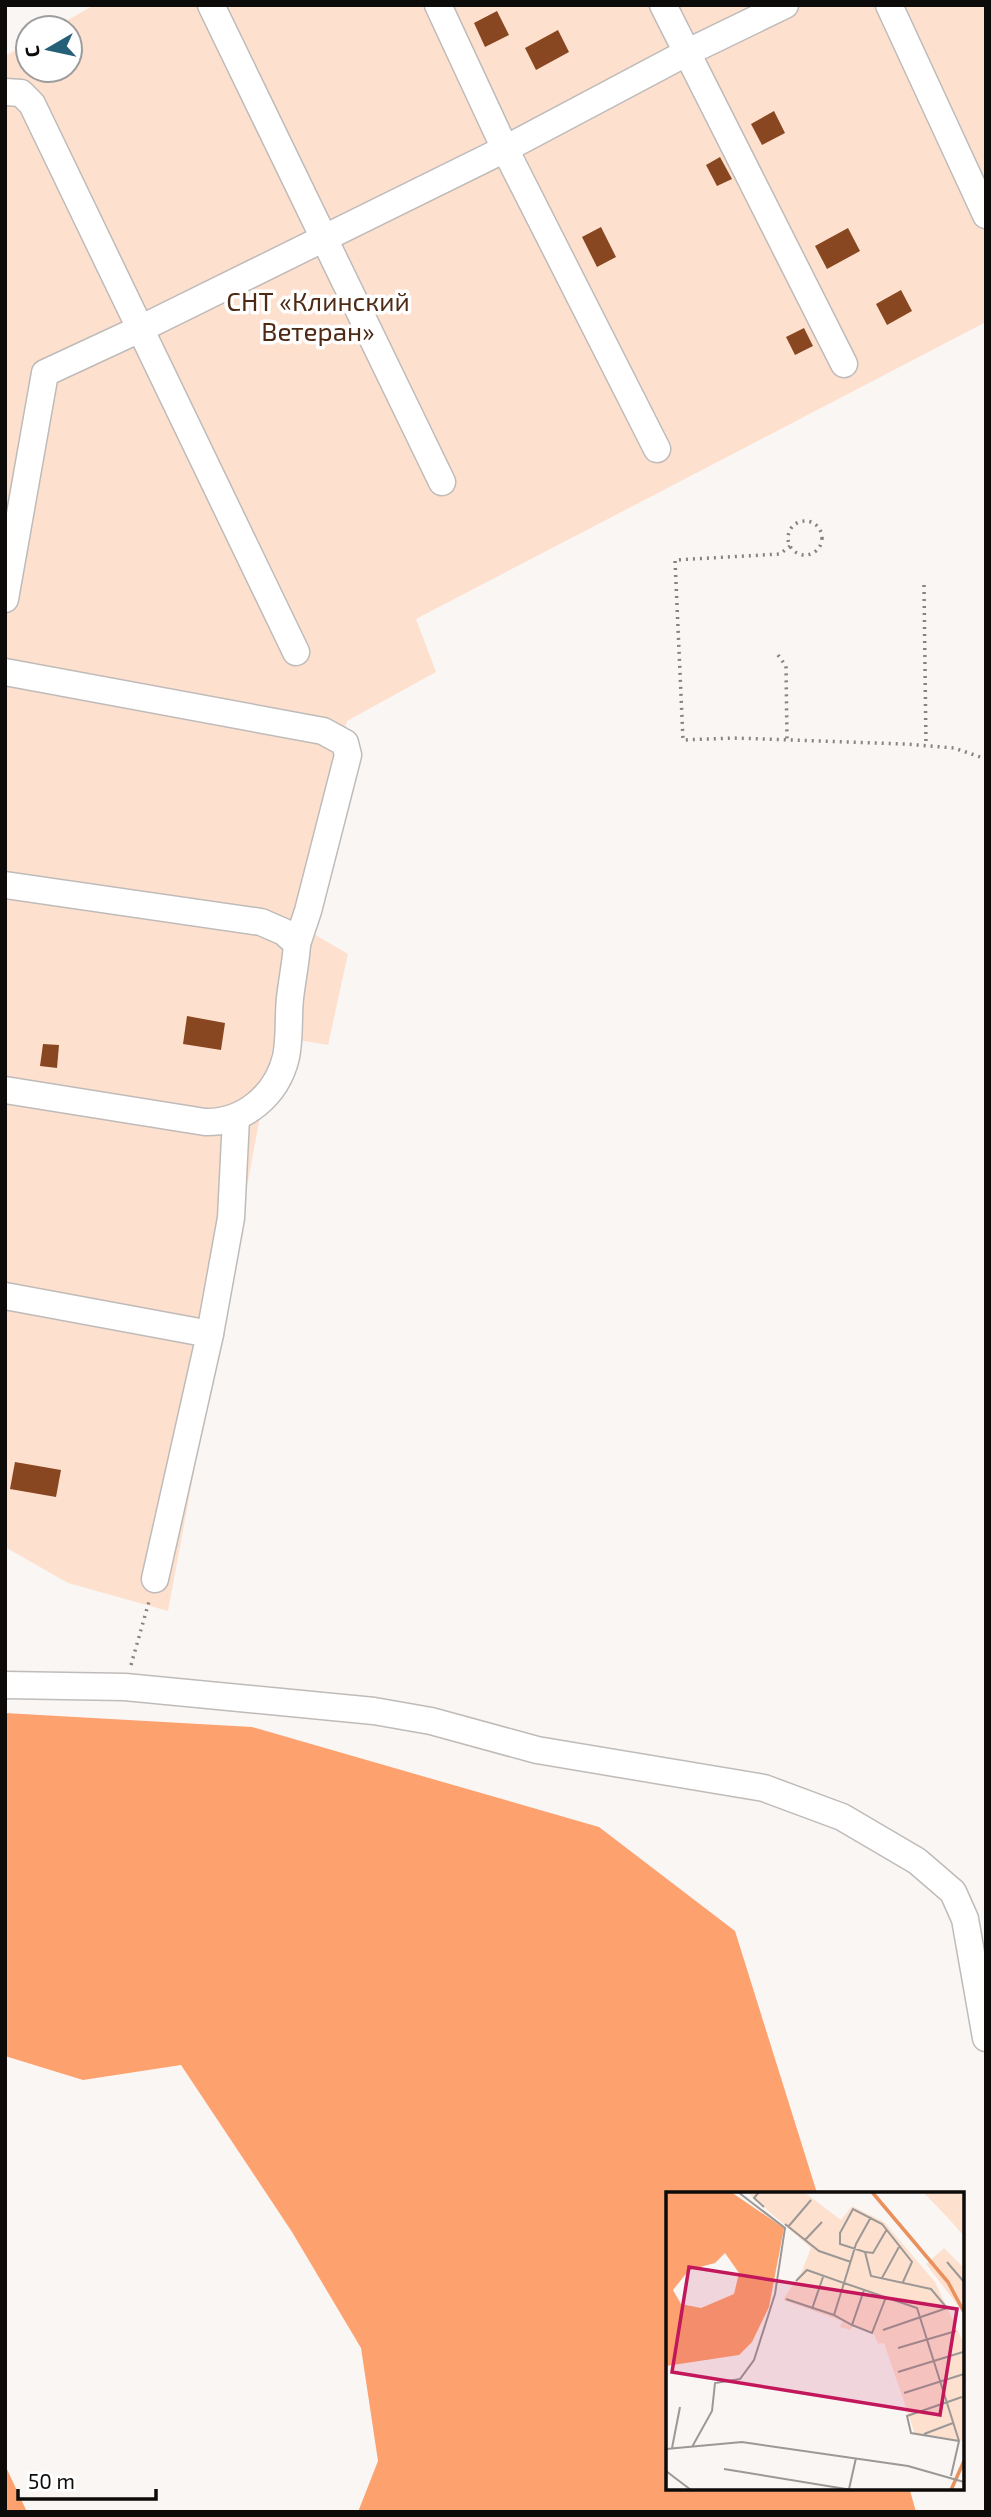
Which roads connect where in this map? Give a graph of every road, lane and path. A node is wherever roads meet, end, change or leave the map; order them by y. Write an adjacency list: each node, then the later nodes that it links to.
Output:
1 (211, 5): 10 (street)
2 (438, 5): 8 (street)
3 (663, 5): 6 (street)
4 (785, 5): 6 (street)
5 (889, 5): 9 (street)
6 (686, 53): 8 (street); 12 (street)
7 (5, 92): 11 (street)
8 (505, 149): 10 (street); 13 (street)
9 (986, 215)
10 (322, 239): 11 (street); 14 (street)
11 (142, 328): 17 (street); 18 (street)
12 (844, 364)
13 (657, 449)
14 (442, 482)
15 (790, 546): 15 (path); 21 (path)
16 (924, 585): 22 (path)
17 (5, 599)
18 (296, 652)
19 (778, 655): 21 (path)
20 (5, 672): 25 (street)
21 (787, 740): 22 (path)
22 (926, 746): 23 (path)
23 (986, 759)
24 (5, 885): 25 (street)
25 (298, 944): 27 (street)
26 (5, 1090): 27 (street)
27 (236, 1118): 29 (street)
28 (5, 1296): 29 (street)
29 (210, 1334): 30 (street)
30 (155, 1579): 32 (path)
31 (5, 1685): 32 (street)
32 (125, 1687): 33 (street)
33 (986, 2038)

